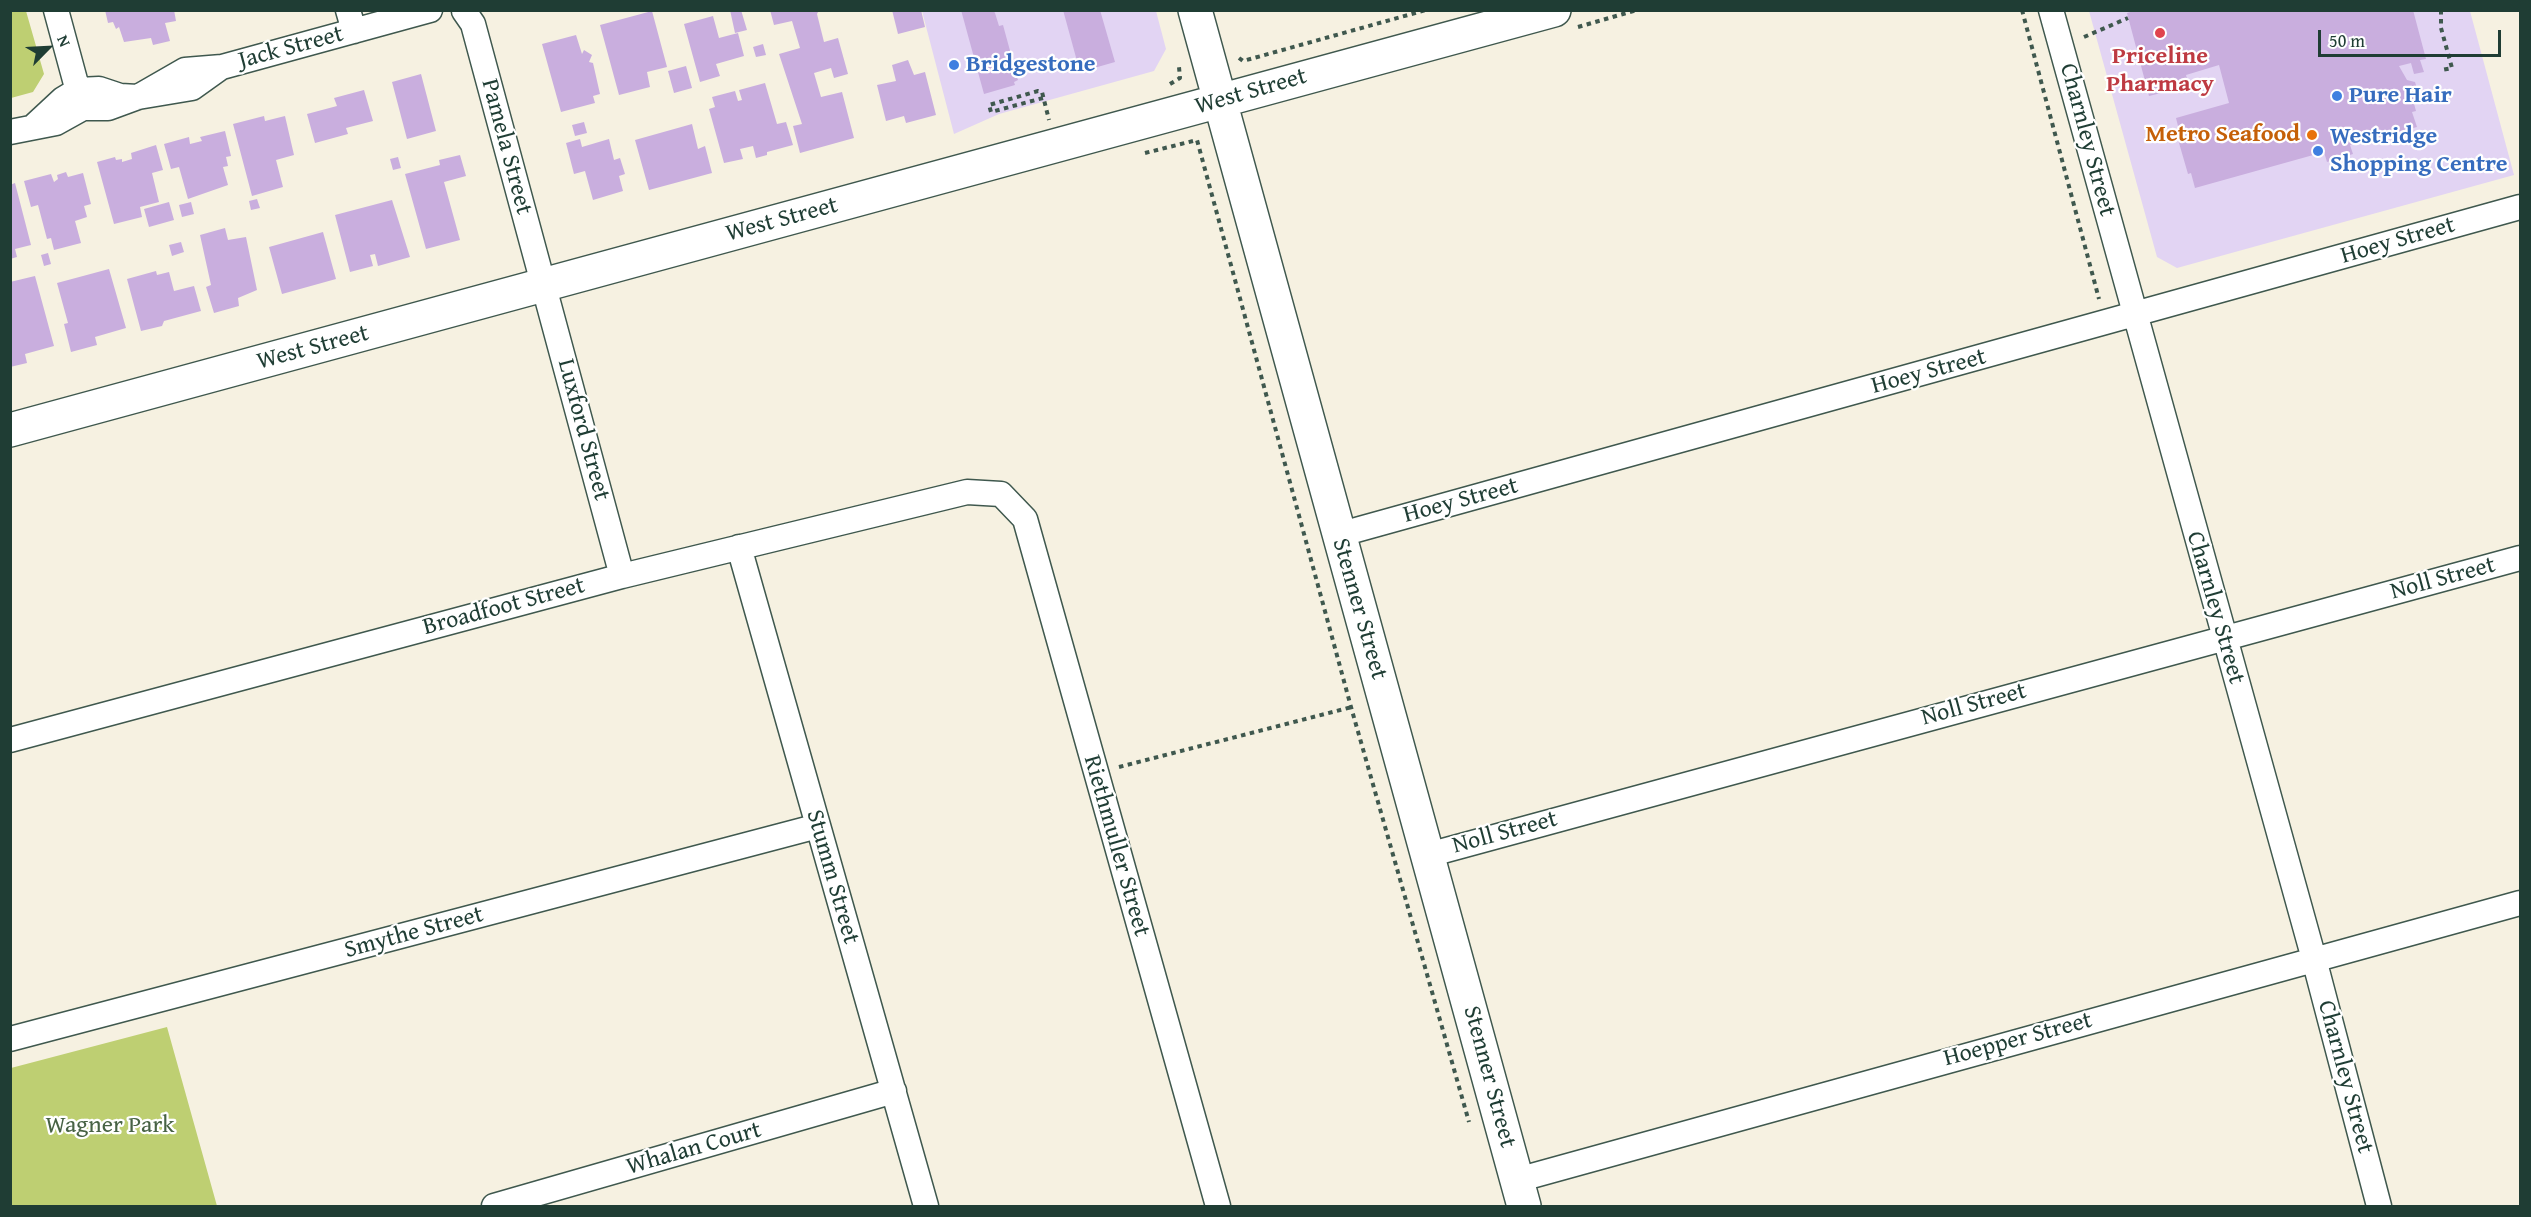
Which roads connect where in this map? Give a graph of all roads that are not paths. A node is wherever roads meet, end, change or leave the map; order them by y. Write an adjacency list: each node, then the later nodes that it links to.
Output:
1 (56, 10): 8 (street)
2 (430, 10): 7 (street, Jack Street)
3 (1195, 10): 9 (main road, Stenner Street)
4 (1554, 10): 9 (main road, West Street)
5 (2051, 10): 13 (street, Charnley Street)
6 (464, 11): 12 (street, Pamela Street)
7 (351, 21): 8 (street, Jack Street)
8 (81, 99): 10 (street, Jack Street)
9 (1220, 101): 12 (main road, West Street); 16 (main road, Stenner Street)
10 (10, 132)
11 (2520, 207): 13 (street, Hoey Street)
12 (544, 285): 14 (main road, West Street); 19 (street, Luxford Street)
13 (2134, 315): 16 (street, Hoey Street); 20 (street, Charnley Street)
14 (10, 430)
15 (1001, 494): 17 (street, Broadfoot Street); 31 (street, Riethmuller Street)
16 (1338, 535): 23 (main road, Stenner Street)
17 (739, 547): 19 (street, Broadfoot Street); 22 (street, Stumm Street)
18 (2520, 558): 20 (street, Noll Street)
19 (622, 576): 21 (street, Broadfoot Street)
20 (2223, 638): 23 (street, Noll Street); 25 (street, Charnley Street)
21 (10, 740)
22 (818, 826): 26 (street, Smythe Street); 27 (street, Stumm Street)
23 (1428, 855): 28 (main road, Stenner Street)
24 (2520, 903): 25 (street, Hoepper Street)
25 (2314, 959): 28 (street, Hoepper Street); 32 (street, Charnley Street)
26 (10, 1039)
27 (894, 1091): 29 (street, Whalan Court); 30 (street, Stumm Street)
28 (1521, 1193)
29 (494, 1206)
30 (926, 1206)
31 (1218, 1206)
32 (2379, 1206)

